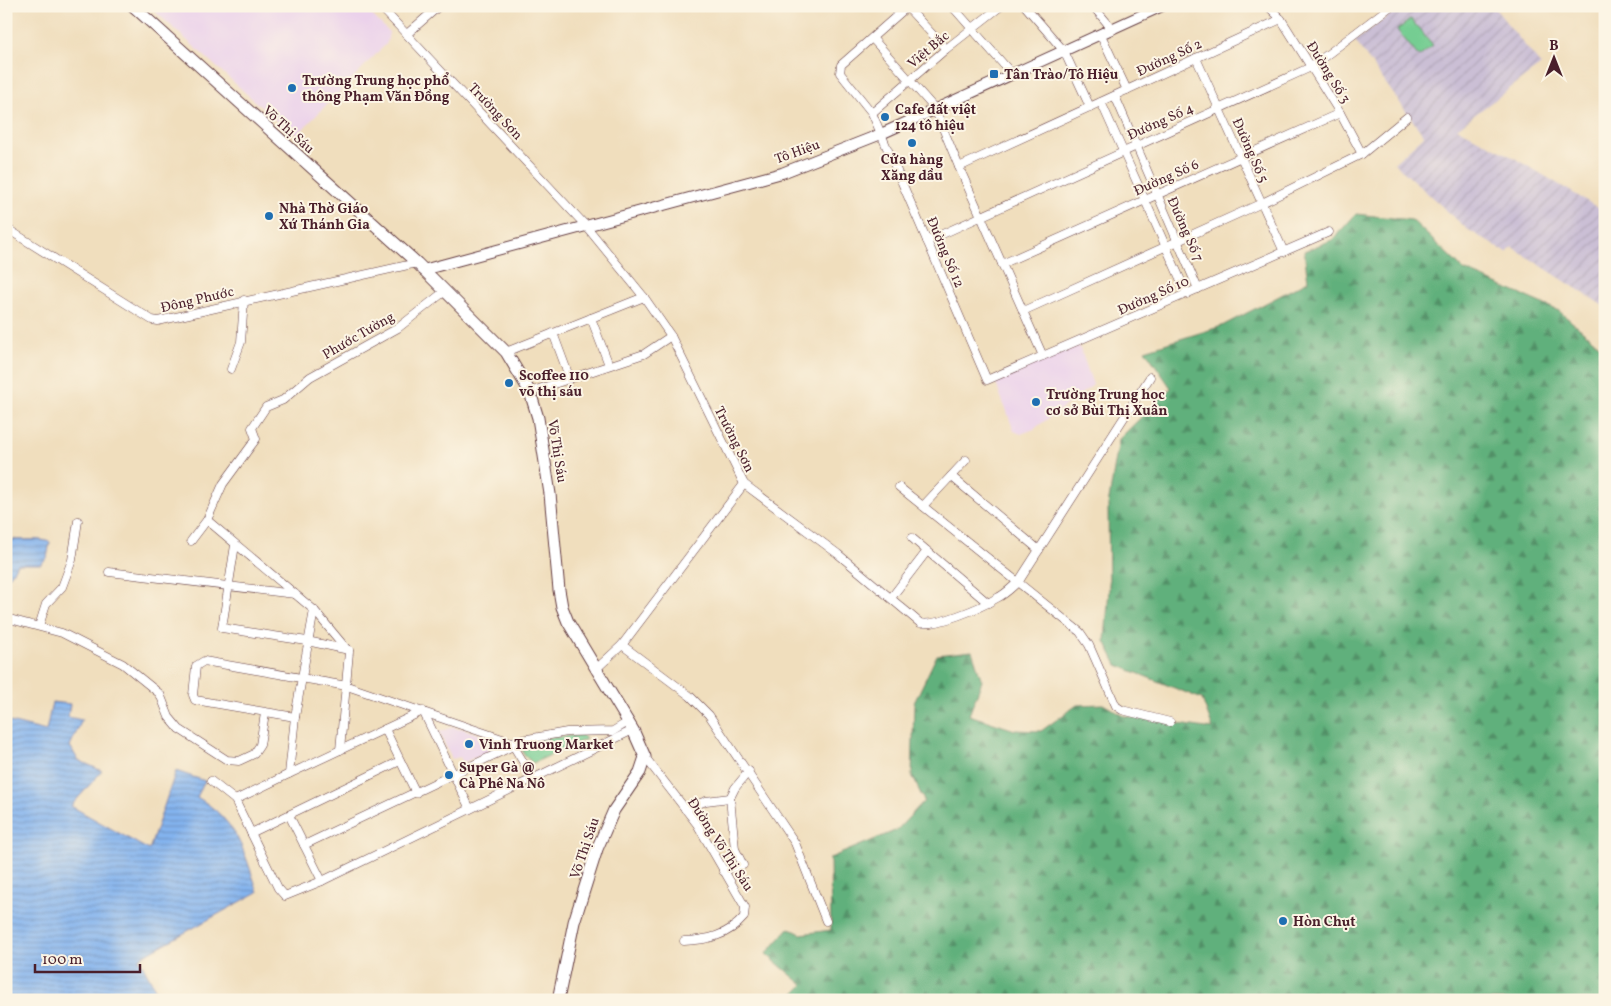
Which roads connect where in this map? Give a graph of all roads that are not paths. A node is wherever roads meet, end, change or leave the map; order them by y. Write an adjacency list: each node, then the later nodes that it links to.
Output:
1 (133, 6): 51 (main road, Võ Thị Sáu)
2 (380, 6): 15 (street, Trường Sơn)
3 (439, 6): 15 (street)
4 (952, 6): 13 (street)
5 (1002, 6): 13 (street, Việt Bắc)
6 (1025, 6): 19 (street)
7 (1093, 6): 14 (street)
8 (1162, 6): 14 (street, Tô Hiệu)
9 (1268, 6): 12 (street, Đường Số 3)
10 (1391, 6): 21 (street, Đường Số 4)
11 (907, 7): 17 (street); 18 (street)
12 (1281, 20): 20 (street, Đường Số 2); 21 (street, Đường Số 3)
13 (972, 29): 18 (street, Việt Bắc); 22 (street)
14 (1112, 30): 16 (street, Tô Hiệu)
15 (407, 34): 43 (street, Trường Sơn)
16 (1101, 35): 19 (street, Tô Hiệu); 24 (street)
17 (872, 38): 23 (street); 31 (street, Đường Số 12)
18 (946, 49): 23 (street, Việt Bắc)
19 (1064, 52): 22 (street, Tô Hiệu); 27 (street)
20 (1196, 58): 24 (street, Đường Số 2); 28 (street, Đường Số 5)
21 (1311, 67): 28 (street, Đường Số 4); 30 (street, Đường Số 3)
22 (1012, 74): 29 (street, Tô Hiệu)
23 (910, 80): 29 (street); 31 (street, Việt Bắc)
24 (1127, 90): 25 (street, Đường Số 2)
25 (1115, 96): 26 (street, Đường Số 2); 34 (street, Đường Số 7)
26 (1101, 102): 27 (street, Đường Số 2); 35 (street, Đường Số 7)
27 (1090, 107): 38 (street, Đường Số 2)
28 (1219, 108): 34 (street, Đường Số 4); 37 (street, Đường Số 5)
29 (935, 109): 33 (street, Tô Hiệu); 38 (street)
30 (1340, 113): 36 (street, Đường Số 3); 37 (street, Đường Số 6)
31 (872, 114): 33 (street, Đường Số 12)
32 (1407, 117): 36 (street)
33 (882, 134): 43 (street, Tô Hiệu); 46 (street, Đường Số 12)
34 (1136, 146): 35 (street, Đường Số 4); 39 (street, Đường Số 7)
35 (1123, 151): 40 (street, Đường Số 7); 42 (street, Đường Số 4)
36 (1362, 154): 41 (street)
37 (1241, 157): 39 (street, Đường Số 6); 41 (street, Đường Số 5)
38 (958, 167): 42 (street)
39 (1158, 195): 40 (street, Đường Số 6); 47 (street, Đường Số 7)
40 (1145, 200): 48 (street, Đường Số 7); 50 (street, Đường Số 6)
41 (1262, 203): 47 (street); 49 (street, Đường Số 5)
42 (981, 217): 46 (street, Đường Số 4); 50 (street)
43 (586, 226): 51 (street, Tô Hiệu); 55 (street, Trường Sơn)
44 (6, 228): 56 (street, Đông Phước)
45 (1329, 232): 49 (street, Đường Số 10)
46 (928, 241): 67 (street, Đường Số 12)
47 (1178, 241): 48 (street); 52 (street, Đường Số 7)
48 (1166, 247): 54 (street, Đường Số 7); 57 (street)
49 (1284, 252): 52 (street, Đường Số 10)
50 (1002, 264): 57 (street)
51 (420, 266): 53 (main road, Võ Thị Sáu); 56 (street, Đông Phước)
52 (1198, 289): 54 (street, Đường Số 10)
53 (445, 291): 61 (main road, Võ Thị Sáu); 74 (street, Phước Tường)
54 (1187, 294): 62 (street, Đường Số 10)
55 (644, 297): 58 (street); 60 (street, Trường Sơn)
56 (244, 300): 64 (street)
57 (1023, 312): 62 (street)
58 (591, 318): 59 (street); 63 (street)
59 (553, 333): 61 (street); 66 (street)
60 (671, 336): 63 (street); 71 (street, Trường Sơn)
61 (506, 352): 68 (main road, Võ Thị Sáu)
62 (1043, 356): 67 (street, Đường Số 10)
63 (609, 365): 66 (street)
64 (231, 370)
65 (1150, 377): 79 (street, Trường Sơn)
66 (570, 379): 68 (street)
67 (987, 380)
68 (530, 392): 93 (main road, Võ Thị Sáu)
69 (966, 460): 70 (street)
70 (951, 476): 73 (street); 79 (street)
71 (744, 484): 85 (street, Trường Sơn); 91 (street)
72 (899, 487): 73 (street)
73 (923, 506): 82 (street)
74 (207, 520): 77 (street, Phước Tường); 78 (street)
75 (78, 521): 89 (street)
76 (912, 538): 80 (street)
77 (190, 541)
78 (235, 545): 83 (street); 84 (street)
79 (1038, 550): 82 (street, Trường Sơn)
80 (927, 551): 85 (street); 86 (street)
81 (109, 572): 83 (street)
82 (1019, 581): 86 (street, Trường Sơn); 99 (street)
83 (227, 587): 84 (street); 90 (street)
84 (295, 594): 87 (street)
85 (891, 598): 86 (street, Trường Sơn)
86 (988, 603)
87 (314, 610): 90 (street); 92 (street)
88 (6, 618): 89 (street)
89 (39, 626): 97 (street)
90 (307, 641): 92 (street); 94 (street)
91 (622, 645): 93 (street); 106 (street)
92 (349, 650): 95 (street)
93 (595, 670): 100 (main road, Võ Thị Sáu)
94 (301, 677): 95 (street); 97 (street); 98 (street)
95 (346, 686): 96 (street); 103 (street)
96 (423, 711): 101 (street); 102 (street); 108 (street)
97 (265, 713): 98 (street)
98 (295, 717): 107 (street)
99 (1170, 722)
100 (630, 726): 102 (street); 104 (main road, Võ Thị Sáu); 109 (street)
101 (384, 729): 103 (street); 105 (street)
102 (512, 744): 108 (street); 109 (street)
103 (340, 750): 107 (street)
104 (645, 757): 115 (street, Đường Võ Thị Sáu); 123 (main road, Võ Thị Sáu)
105 (400, 761): 111 (street); 116 (street)
106 (748, 771): 112 (street); 121 (street)
107 (289, 774): 113 (street)
108 (454, 775): 111 (street); 114 (street)
109 (534, 778): 114 (street)
110 (211, 781): 113 (street)
111 (416, 793): 118 (street)
112 (730, 798): 115 (street); 119 (street)
113 (235, 800): 117 (street)
114 (470, 809): 120 (street)
115 (685, 809): 119 (street, Đường Võ Thị Sáu)
116 (288, 815): 117 (street); 118 (street)
117 (251, 832): 120 (street)
118 (304, 845): 120 (street)
119 (723, 871): 122 (street, Đường Võ Thị Sáu)
120 (322, 881)
121 (826, 921)
122 (684, 941)
123 (558, 1000)

